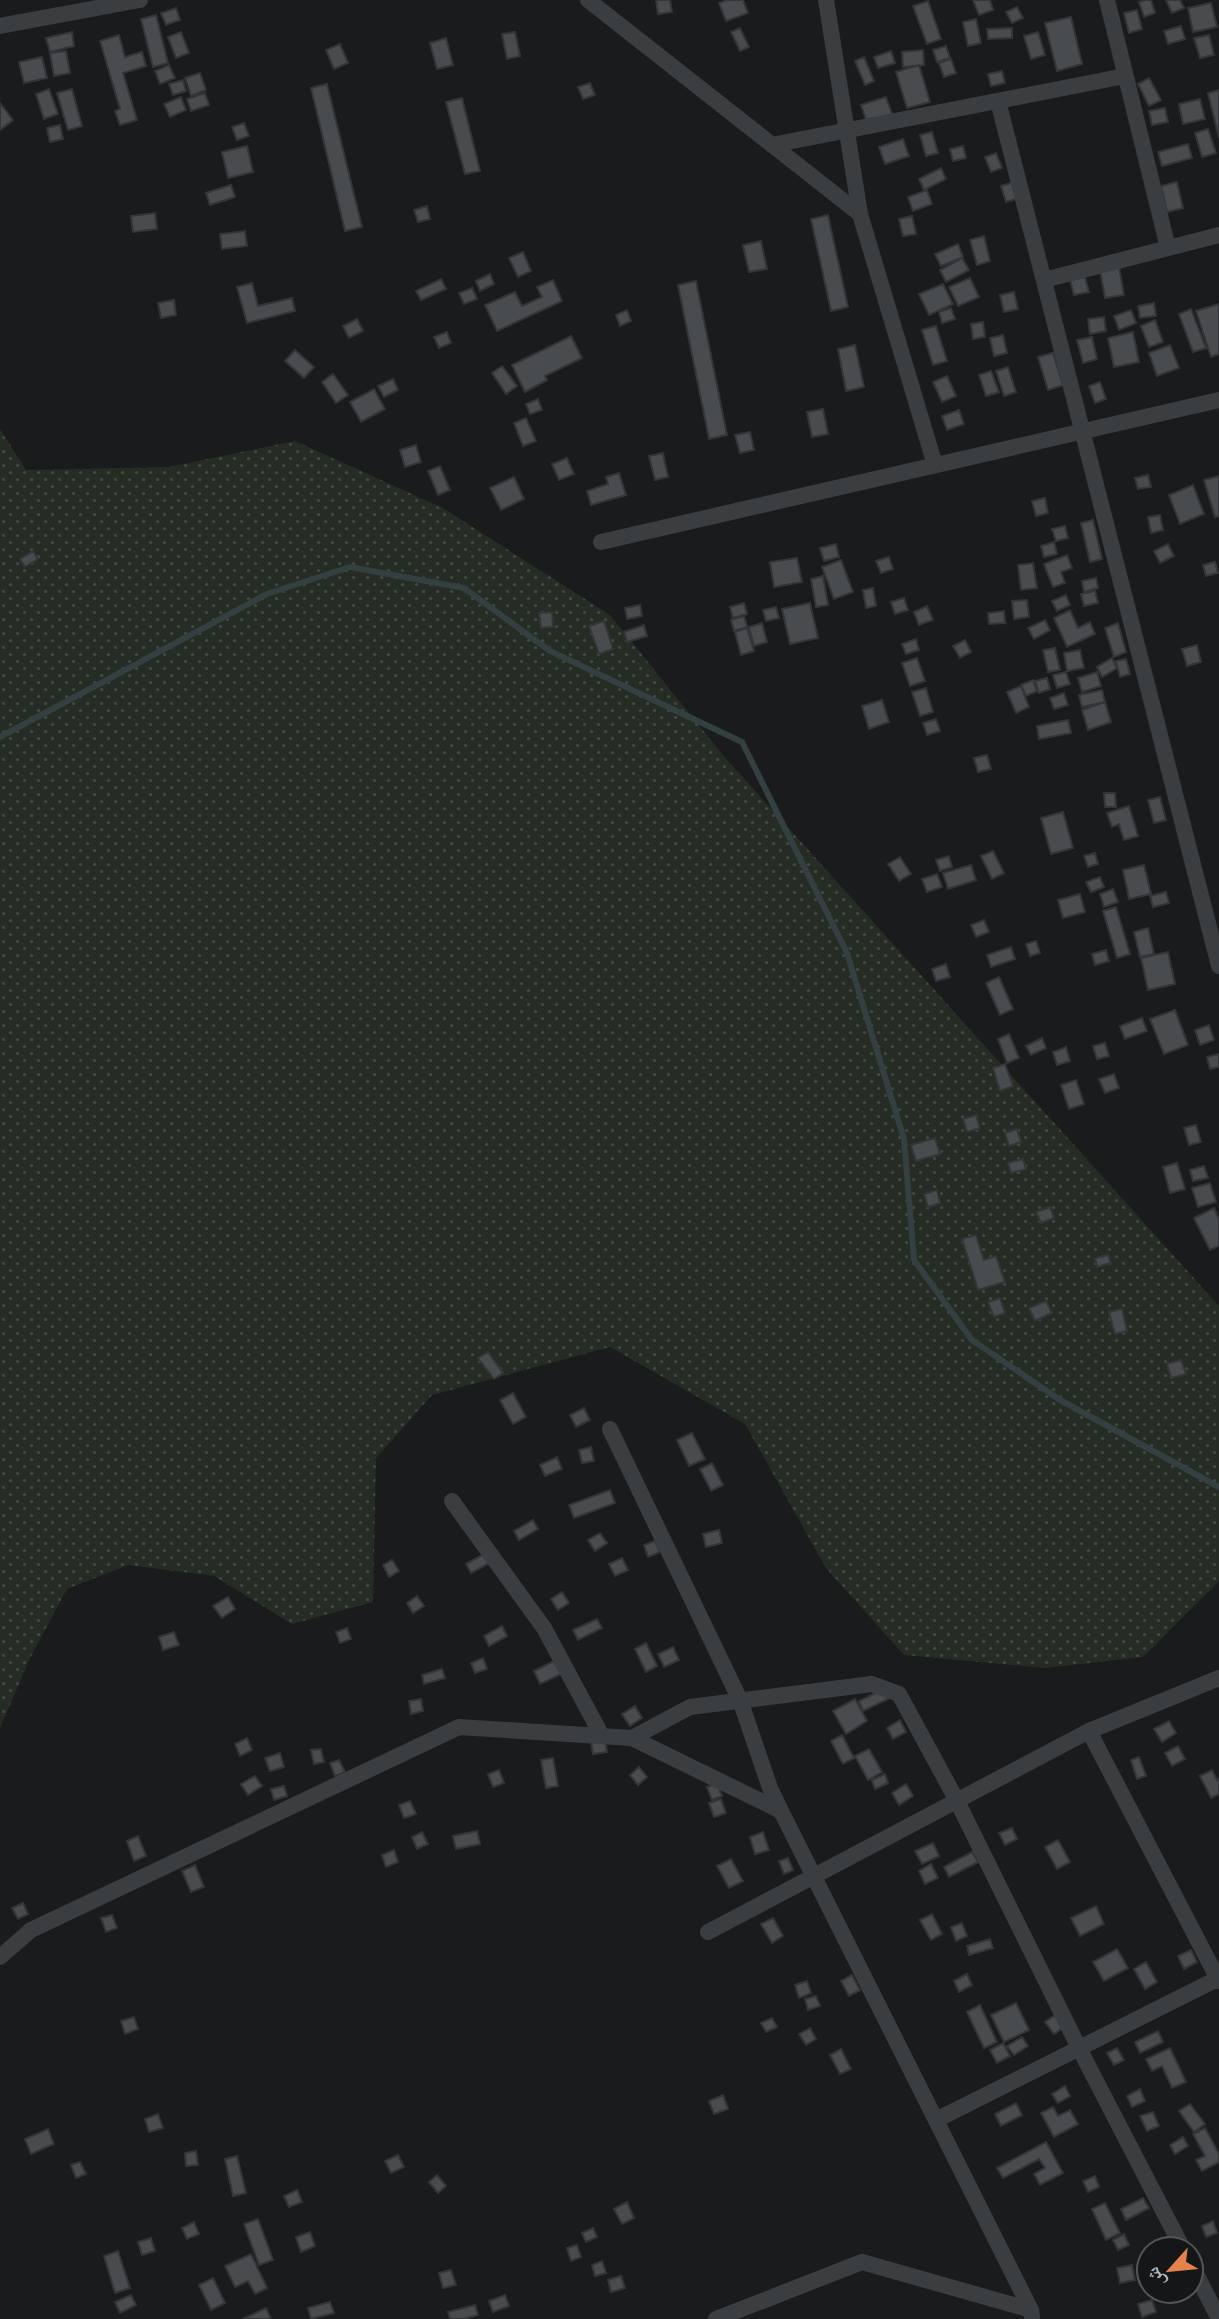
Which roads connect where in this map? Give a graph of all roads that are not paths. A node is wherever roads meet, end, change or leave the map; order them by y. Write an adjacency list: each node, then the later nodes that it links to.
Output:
1 (140, 0): 5 (street)
2 (588, 0): 10 (street)
3 (826, 0): 9 (street)
4 (1107, 0): 7 (street)
5 (74, 7): 6 (street)
6 (0, 26)
7 (1125, 76): 8 (street); 13 (street)
8 (998, 101): 9 (street); 14 (street)
9 (847, 130): 10 (street); 11 (street)
10 (772, 145): 11 (street)
11 (860, 214): 17 (street)
12 (1219, 235): 13 (street)
13 (1168, 248): 14 (street)
14 (1044, 280): 16 (street)
15 (1219, 400): 16 (street)
16 (1083, 431): 17 (street); 19 (street)
17 (935, 465): 18 (street)
18 (601, 542)
19 (1219, 966)
20 (610, 1429): 23 (street)
21 (452, 1501): 25 (street)
22 (1219, 1678): 24 (street)
23 (740, 1700): 26 (street); 27 (street); 28 (street)
24 (1088, 1731): 27 (street); 32 (street)
25 (602, 1736): 26 (street); 31 (street)
26 (632, 1738): 28 (street)
27 (956, 1799): 29 (street); 33 (street)
28 (781, 1811): 29 (street)
29 (813, 1876): 30 (street); 34 (street)
30 (708, 1932)
31 (0, 1957)
32 (1219, 1979): 33 (street)
33 (1079, 2049): 34 (street); 35 (street)
34 (936, 2120): 38 (street)
35 (1176, 2235)
36 (1205, 2291): 37 (street)
37 (1216, 2313)
38 (1032, 2314): 39 (street)
39 (716, 2319)

